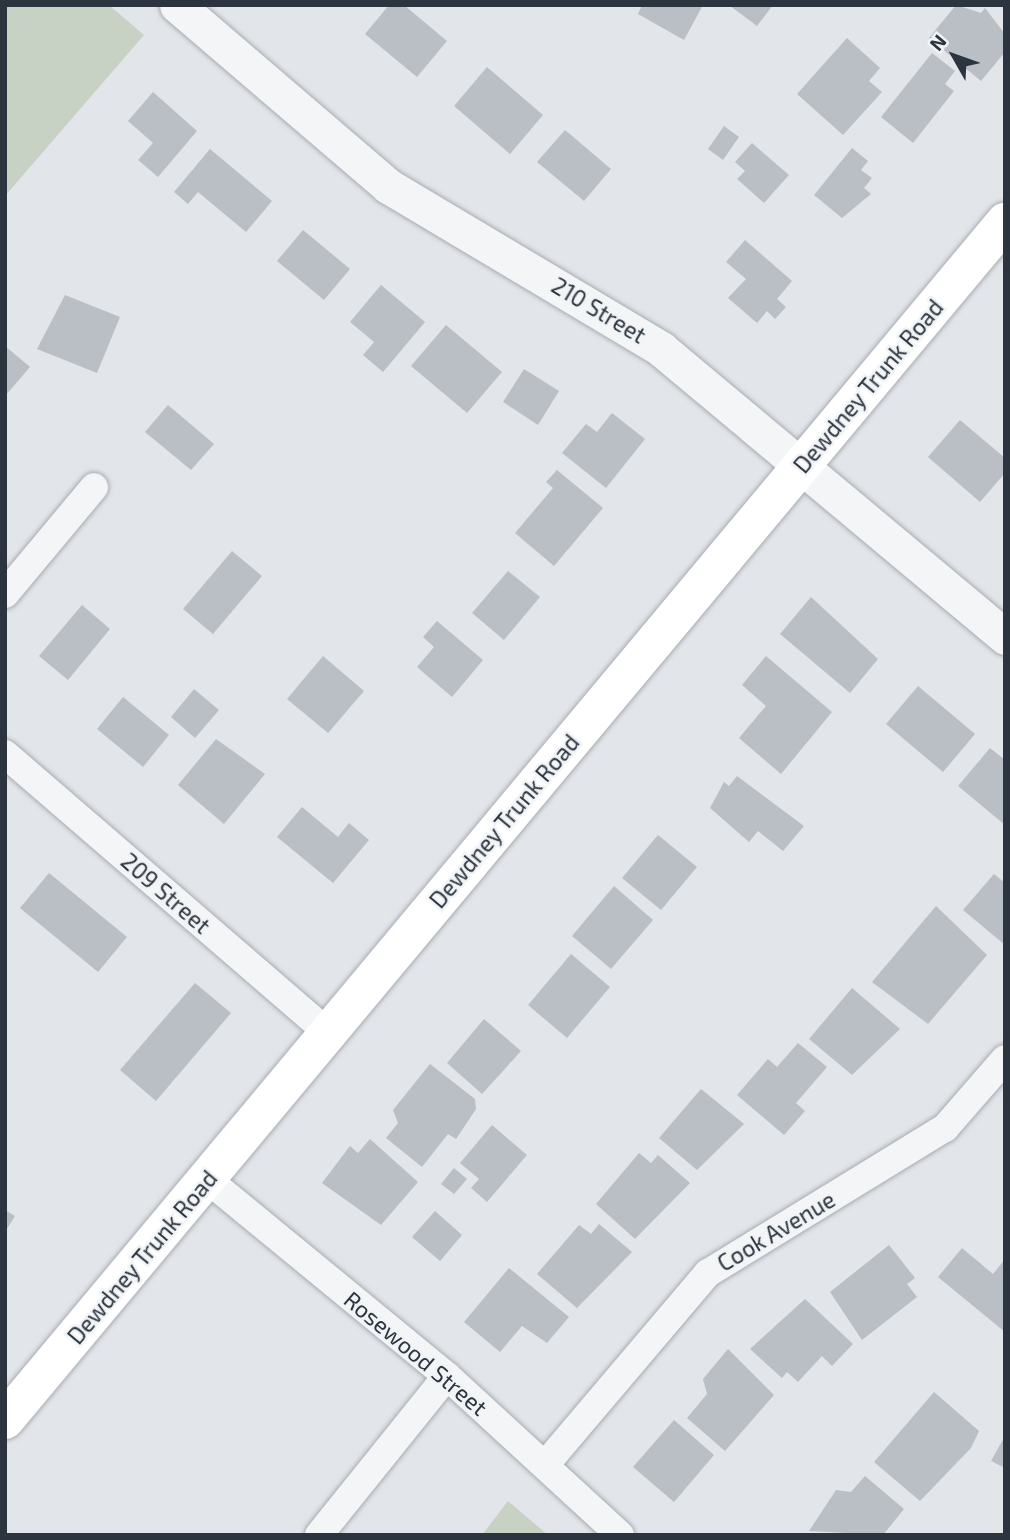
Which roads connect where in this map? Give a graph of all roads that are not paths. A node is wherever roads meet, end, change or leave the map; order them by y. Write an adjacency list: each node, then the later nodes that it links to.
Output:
1 (177, 5): 3 (street, 210 Street)
2 (1005, 222): 3 (main road, Dewdney Trunk Road)
3 (801, 467): 6 (street, 210 Street); 8 (main road, Dewdney Trunk Road)
4 (94, 487): 5 (street)
5 (5, 594)
6 (1005, 637)
7 (5, 754): 8 (street, 209 Street)
8 (327, 1032): 10 (main road, Dewdney Trunk Road)
9 (1005, 1059): 13 (street, Cook Avenue)
10 (206, 1179): 11 (street, Rosewood Street); 12 (main road, Dewdney Trunk Road)
11 (447, 1376): 13 (street, Rosewood Street); 14 (street)
12 (5, 1420)
13 (545, 1465): 15 (street, Rosewood Street)
14 (319, 1535)
15 (620, 1535)

